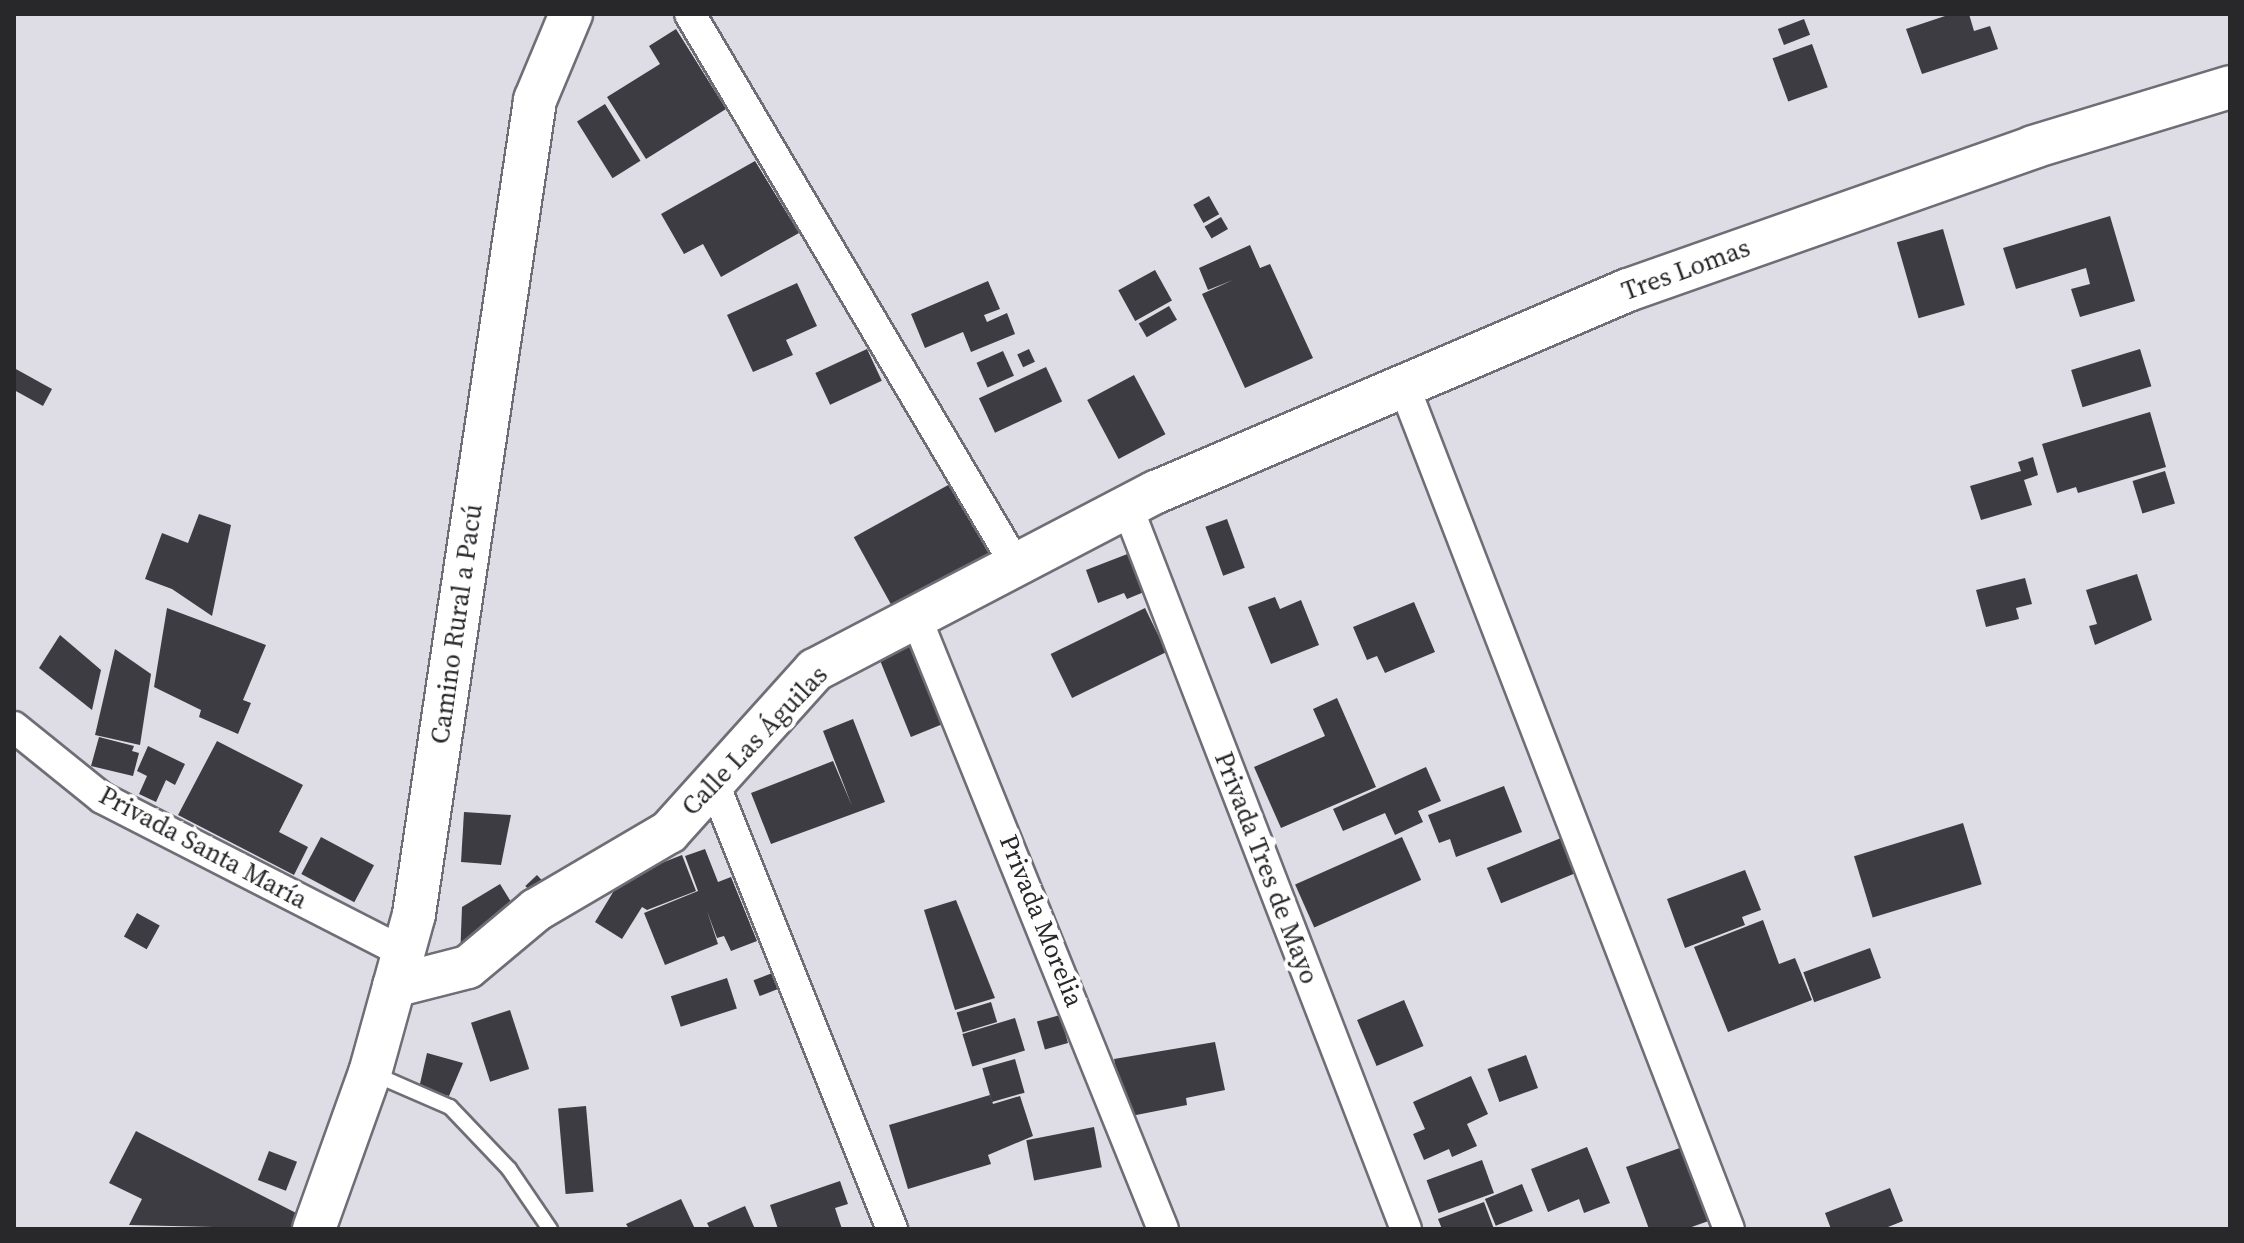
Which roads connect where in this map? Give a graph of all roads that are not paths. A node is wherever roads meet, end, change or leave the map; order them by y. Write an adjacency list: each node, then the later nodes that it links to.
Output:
1 (571, 14): 10 (street, Camino Rural a Pacú)
2 (690, 14): 6 (street)
3 (2230, 87): 4 (street, Tres Lomas)
4 (1404, 386): 5 (street, Tres Lomas); 17 (street)
5 (1141, 499): 6 (street, Calle Las Águilas); 16 (street, Privada Tres de Mayo)
6 (1017, 567): 7 (street, Calle Las Águilas)
7 (915, 615): 9 (street, Calle Las Águilas); 15 (street, Privada Morelia)
8 (14, 727): 10 (street, Privada Santa María)
9 (712, 779): 10 (street, Calle Las Águilas); 14 (street)
10 (398, 969): 11 (street, Camino Rural a Pacú)
11 (370, 1073): 12 (street, Camino Rural a Pacú); 13 (lane)
12 (314, 1229)
13 (550, 1229)
14 (892, 1229)
15 (1163, 1229)
16 (1406, 1229)
17 (1729, 1229)

